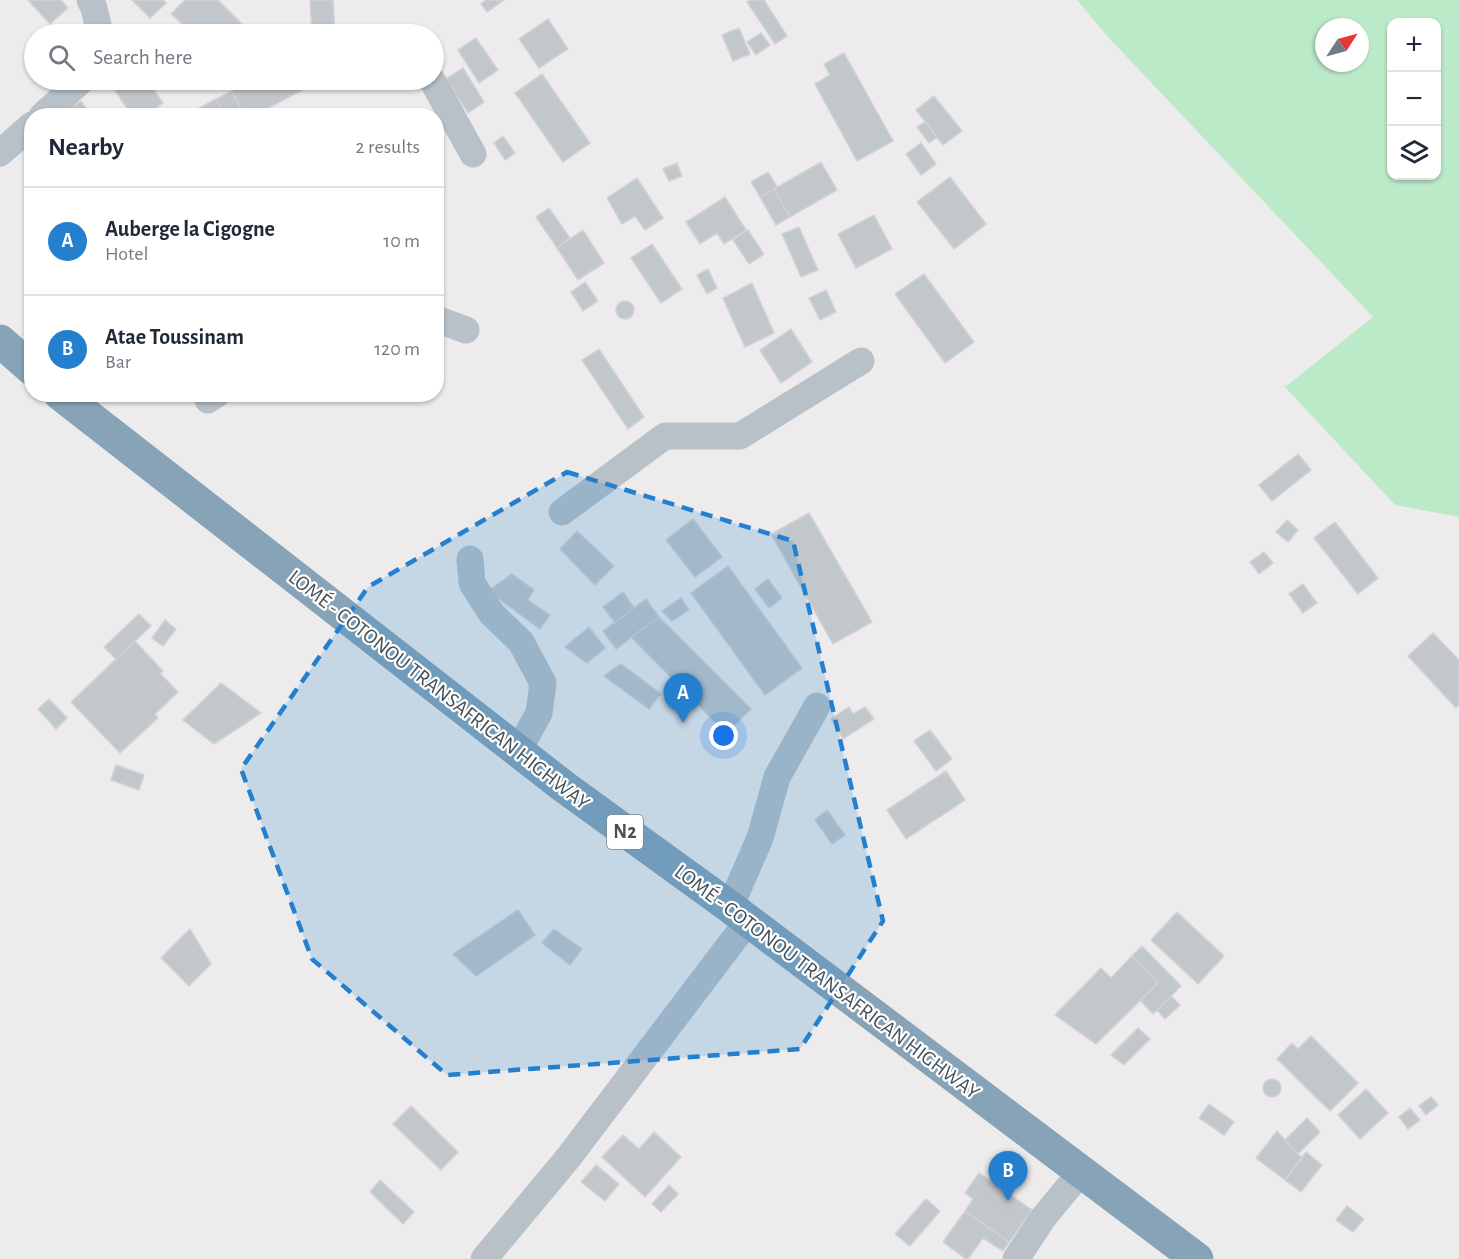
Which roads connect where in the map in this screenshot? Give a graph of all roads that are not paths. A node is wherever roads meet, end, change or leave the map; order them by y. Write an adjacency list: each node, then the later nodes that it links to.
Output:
1 (90, 0): 2 (street)
2 (98, 24)
3 (71, 90): 5 (street)
4 (438, 90): 8 (street)
5 (51, 108)
6 (24, 132): 7 (street)
7 (0, 153)
8 (473, 154)
9 (444, 322): 10 (street)
10 (466, 330)
11 (0, 341): 13 (highway)
12 (861, 361): 15 (street)
13 (24, 362)
14 (70, 402): 18 (highway, LOMÉ - COTONOU TRANSAFRICAN HIGHWAY / N2)
15 (562, 512)
16 (471, 559): 18 (street)
17 (817, 706): 19 (street)
18 (518, 751): 19 (highway, LOMÉ - COTONOU TRANSAFRICAN HIGHWAY / N2)
19 (739, 914): 20 (highway, LOMÉ - COTONOU TRANSAFRICAN HIGHWAY / N2); 21 (street)
20 (1082, 1172): 22 (street); 23 (highway, LOMÉ - COTONOU TRANSAFRICAN HIGHWAY / N2)
21 (484, 1259)
22 (1016, 1259)
23 (1197, 1259)

